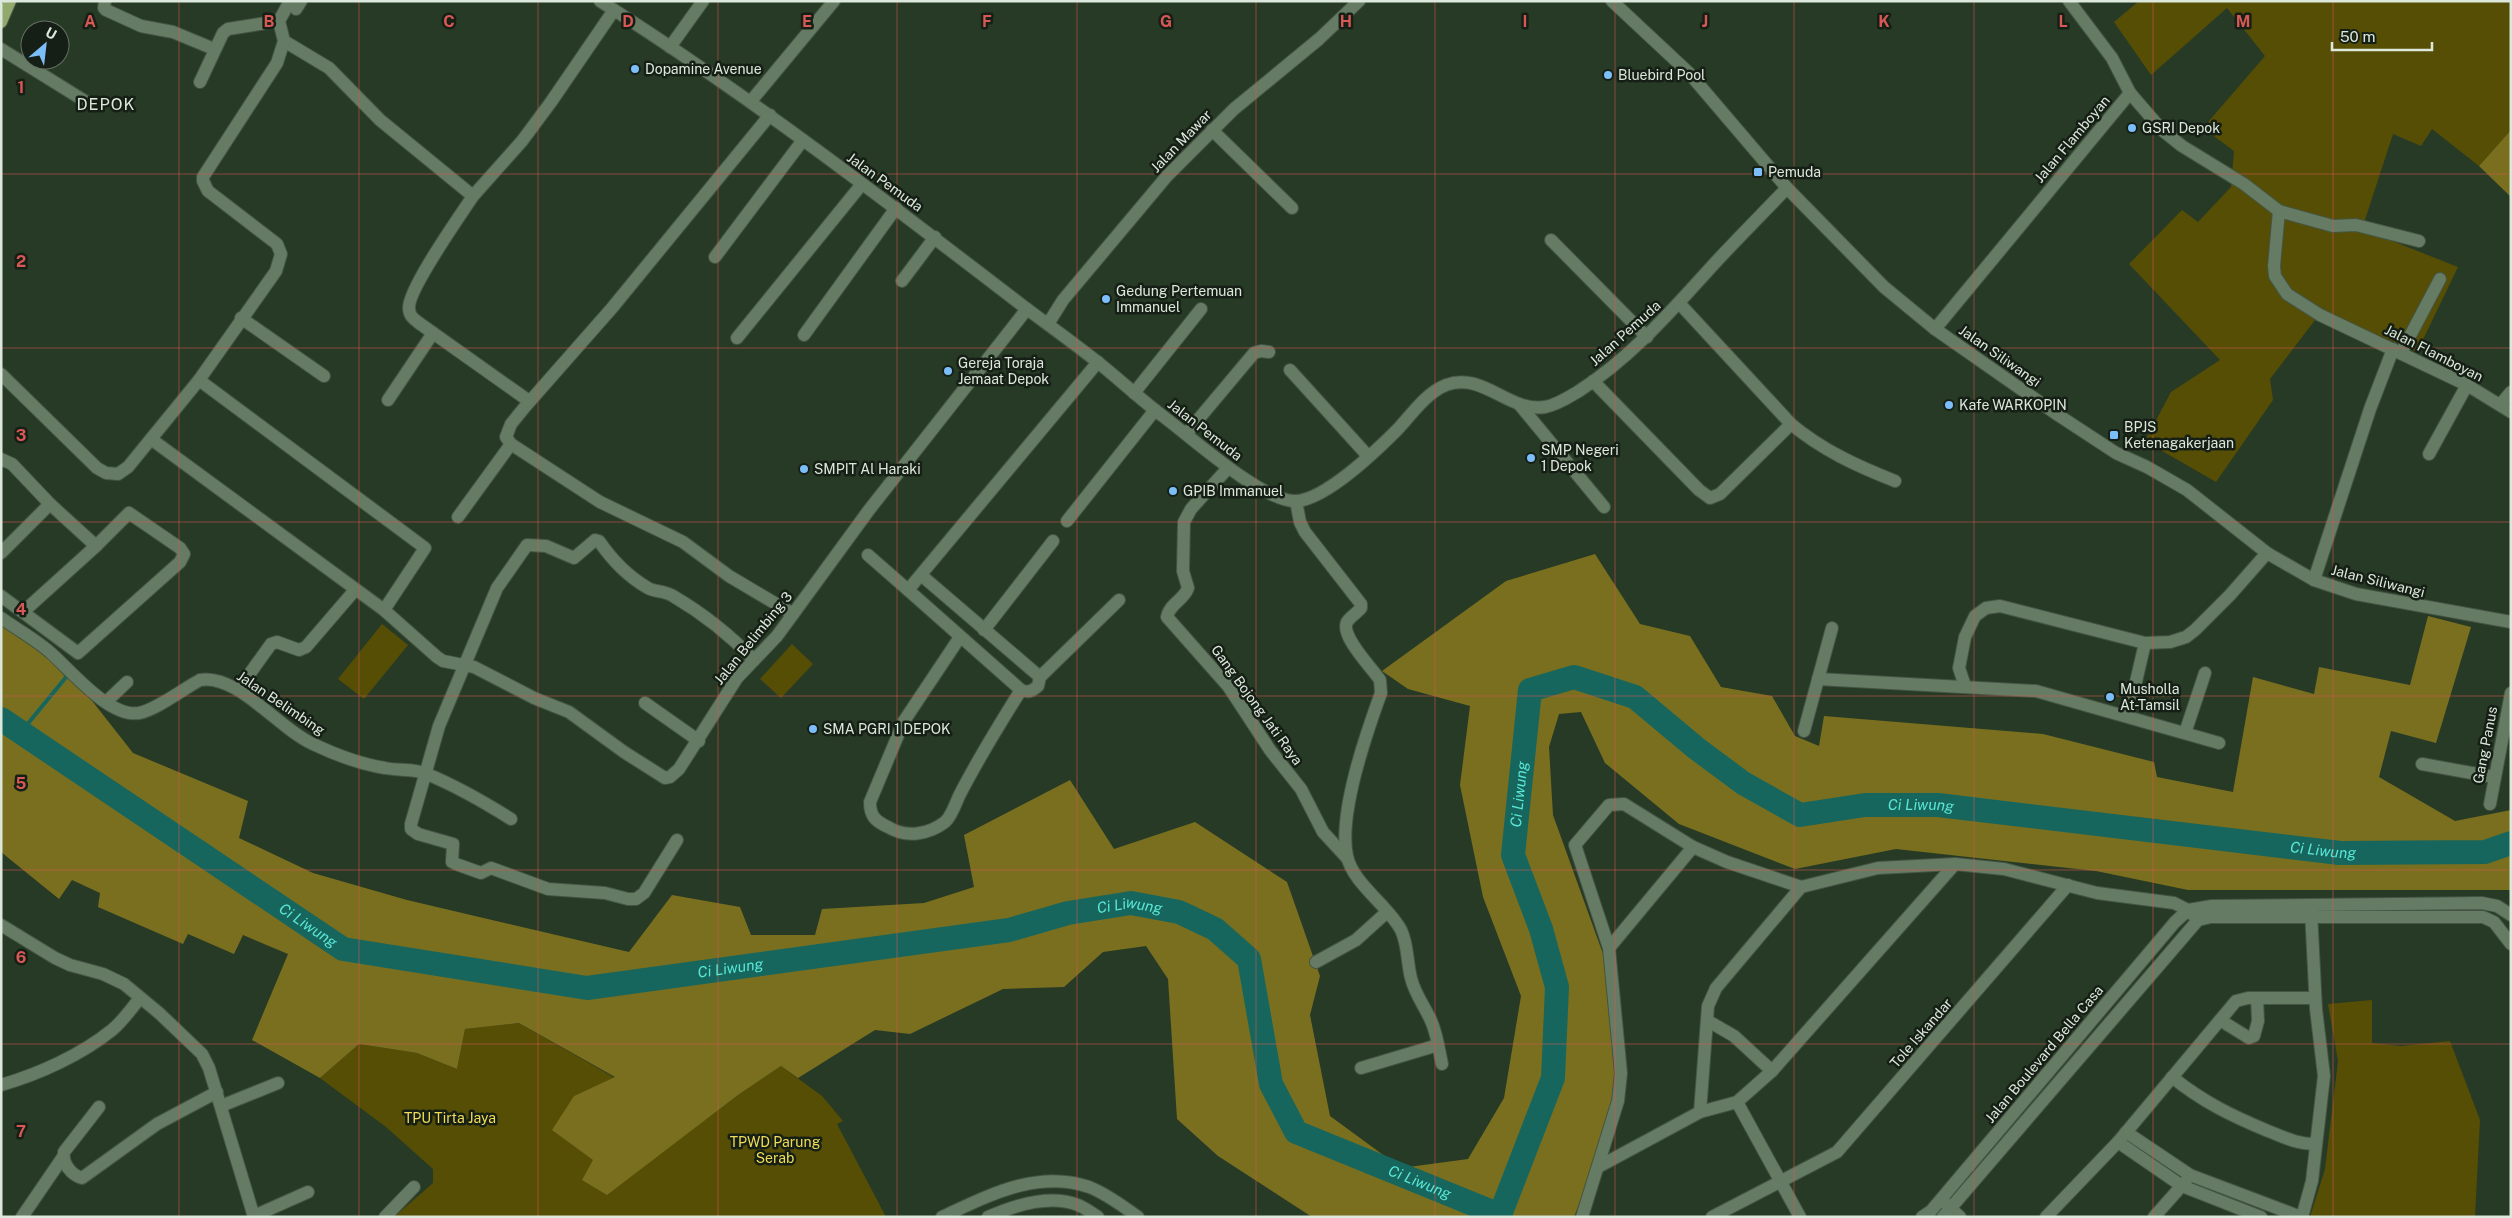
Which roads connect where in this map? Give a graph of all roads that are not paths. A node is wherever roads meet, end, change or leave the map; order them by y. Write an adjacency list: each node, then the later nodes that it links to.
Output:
1 (10, 1): 12 (main road)
2 (105, 1): 16 (street)
3 (600, 1): 10 (street, Jalan Pemuda)
4 (703, 1): 14 (street)
5 (834, 1): 19 (street)
6 (1359, 1): 22 (street, Jalan Mawar)
7 (1612, 1): 25 (street, Jalan Siliwangi)
8 (2069, 1): 18 (street)
9 (296, 4): 11 (street)
10 (614, 10): 14 (street, Jalan Pemuda); 26 (street)
11 (278, 21): 13 (street); 16 (street)
12 (1, 22)
13 (284, 41): 26 (street); 39 (street)
14 (670, 47): 19 (street, Jalan Pemuda)
15 (1, 49): 20 (street)
16 (214, 49): 17 (street)
17 (200, 82)
18 (2130, 93): 29 (street, Jalan Flamboyan); 41 (street, Jalan Flamboyan)
19 (751, 101): 21 (street, Jalan Pemuda)
20 (88, 103)
21 (770, 115): 23 (street, Jalan Pemuda); 58 (street)
22 (1212, 130): 28 (street); 40 (street, Jalan Mawar)
23 (803, 140): 24 (street, Jalan Pemuda); 33 (street)
24 (862, 184): 27 (street, Jalan Pemuda); 45 (street)
25 (1787, 188): 36 (street, Jalan Pemuda); 41 (street, Jalan Siliwangi)
26 (473, 196): 42 (street)
27 (896, 208): 30 (street, Jalan Pemuda); 43 (street)
28 (1292, 208)
29 (2279, 211): 32 (street, Jalan Flamboyan); 46 (street, Jalan Flamboyan)
30 (935, 237): 35 (street); 37 (street, Jalan Pemuda)
31 (1550, 240): 44 (street)
32 (2418, 241)
33 (716, 257)
34 (2440, 279): 46 (street)
35 (902, 281)
36 (1679, 303): 44 (street, Jalan Pemuda); 62 (street)
37 (1027, 309): 40 (street, Jalan Pemuda); 89 (street, Jalan Belimbing 3)
38 (1201, 309): 55 (street)
39 (241, 318): 51 (street); 52 (street)
40 (1048, 324): 48 (street, Jalan Pemuda)
41 (1935, 329): 79 (street, Jalan Siliwangi)
42 (433, 333): 57 (street); 58 (street)
43 (804, 335)
44 (1647, 337): 53 (street, Jalan Pemuda)
45 (737, 338)
46 (2397, 351): 54 (street, Jalan Flamboyan); 82 (street)
47 (1269, 352): 63 (street)
48 (1098, 362): 55 (street, Jalan Pemuda); 81 (street)
49 (1290, 370): 67 (street)
50 (1, 374): 64 (street)
51 (324, 376)
52 (199, 380): 64 (street); 87 (street)
53 (1593, 381): 59 (street, Jalan Pemuda); 62 (street)
54 (2467, 385): 60 (street, Jalan Flamboyan); 66 (street)
55 (1134, 392): 61 (street, Jalan Pemuda)
56 (2511, 392): 60 (street)
57 (388, 400)
58 (529, 401): 65 (street)
59 (1519, 404): 67 (street, Jalan Pemuda); 73 (street)
60 (2505, 408)
61 (1155, 410): 63 (street, Jalan Pemuda); 75 (street)
62 (1791, 424): 70 (street)
63 (1186, 434): 69 (street, Jalan Pemuda)
64 (151, 439): 83 (street)
65 (510, 444): 74 (street); 89 (street)
66 (2429, 454)
67 (1368, 456): 71 (street, Jalan Pemuda)
68 (1, 459): 72 (street)
69 (1228, 468): 71 (street, Jalan Pemuda); 120 (street, Gang Bojong Jati Raya)
70 (1894, 481)
71 (1296, 501): 120 (street, Gang Bojong Jati Raya)
72 (50, 504): 77 (street); 78 (street)
73 (1604, 507)
74 (458, 517)
75 (1067, 521)
76 (1053, 541): 93 (street)
77 (96, 546): 88 (street); 88 (street)
78 (1, 553)
79 (2266, 554): 82 (street, Jalan Siliwangi); 95 (street)
80 (868, 555): 84 (street)
81 (921, 575): 84 (street); 93 (street)
82 (2314, 580): 91 (street, Jalan Siliwangi)
83 (355, 590): 87 (street); 103 (street)
84 (908, 590): 94 (street)
85 (1, 596): 88 (street)
86 (1119, 600): 99 (street)
87 (384, 610): 97 (street)
88 (23, 612)
89 (793, 614): 96 (street, Jalan Belimbing 3)
90 (1, 618): 106 (street, Jalan Belimbing)
91 (2511, 622)
92 (1832, 628): 100 (street)
93 (984, 630): 99 (street)
94 (960, 637): 104 (street); 104 (street)
95 (2145, 643): 102 (street); 108 (street)
96 (754, 660): 97 (street); 111 (street, Jalan Belimbing 3)
97 (465, 664): 111 (street, Jalan Belimbing 3); 114 (street)
98 (2205, 673): 110 (street)
99 (1040, 677): 104 (street)
100 (1818, 679): 102 (street); 109 (street)
101 (127, 682): 106 (street)
102 (1965, 686): 108 (street)
103 (238, 690): 106 (street, Jalan Belimbing); 114 (street, Jalan Belimbing)
104 (1021, 690)
105 (2511, 693): 115 (street, Gang Panus)
106 (106, 702)
107 (645, 703): 111 (street)
108 (2128, 716): 110 (street)
109 (1804, 731)
110 (2185, 734): 112 (street)
111 (699, 741)
112 (2219, 743)
113 (2422, 764): 115 (street)
114 (426, 773): 117 (street, Jalan Belimbing); 118 (street)
115 (2494, 777): 116 (street, Gang Panus)
116 (2490, 804)
117 (511, 819)
118 (677, 840)
119 (1693, 847): 123 (street); 133 (street); 133 (street)
120 (1347, 858): 126 (street, Gang Bojong Jati Raya)
121 (1955, 864): 122 (street); 123 (street); 143 (street)
122 (2068, 885): 125 (street); 157 (street, Tole Iskandar)
123 (1801, 887): 139 (street)
124 (2482, 903): 127 (street); 128 (street); 129 (street)
125 (2188, 910): 127 (street); 130 (street); 161 (street, Jalan Boulevard Bella Casa)
126 (1387, 912): 134 (street); 140 (street, Gang Bojong Jati Raya)
127 (2311, 912): 129 (street); 130 (street); 137 (street)
128 (2511, 915)
129 (2482, 917): 132 (street)
130 (2198, 920): 161 (street, Jalan Boulevard Bella Casa)
131 (1, 925): 135 (street)
132 (2511, 944)
133 (1609, 948): 155 (street)
134 (1316, 962)
135 (140, 998): 146 (street); 147 (street)
136 (2257, 998): 137 (street); 138 (street); 138 (street)
137 (2315, 998): 153 (street)
138 (2220, 1020): 144 (street)
139 (1708, 1021): 143 (street); 151 (street)
140 (1438, 1045): 141 (street, Gang Bojong Jati Raya); 142 (street)
141 (1442, 1064)
142 (1361, 1068)
143 (1772, 1070): 148 (street)
144 (2172, 1077): 152 (street); 153 (street)
145 (278, 1083): 149 (street)
146 (1, 1085)
147 (217, 1092): 149 (street); 154 (street)
148 (1737, 1102): 151 (street); 157 (street)
149 (221, 1106): 163 (street)
150 (99, 1107): 154 (street)
151 (1700, 1112): 155 (street)
152 (2122, 1137): 156 (street); 158 (street); 173 (street)
153 (2316, 1144): 176 (street)
154 (63, 1158): 162 (street)
155 (1598, 1167): 169 (street)
156 (2190, 1175): 158 (street); 176 (street)
157 (1781, 1182): 170 (street, Tole Iskandar); 171 (street)
158 (2182, 1186): 174 (street); 175 (street)
159 (414, 1187): 164 (street)
160 (308, 1192): 163 (street)
161 (1949, 1210): 172 (street, Jalan Boulevard Bella Casa)
162 (22, 1217)
163 (254, 1217)
164 (385, 1217)
165 (942, 1217): 168 (street)
166 (988, 1217): 167 (street)
167 (1098, 1217)
168 (1138, 1217)
169 (1582, 1217)
170 (1712, 1217)
171 (1800, 1217)
172 (1922, 1217)
173 (2046, 1217)
174 (2154, 1217)
175 (2261, 1217)
176 (2302, 1217)

